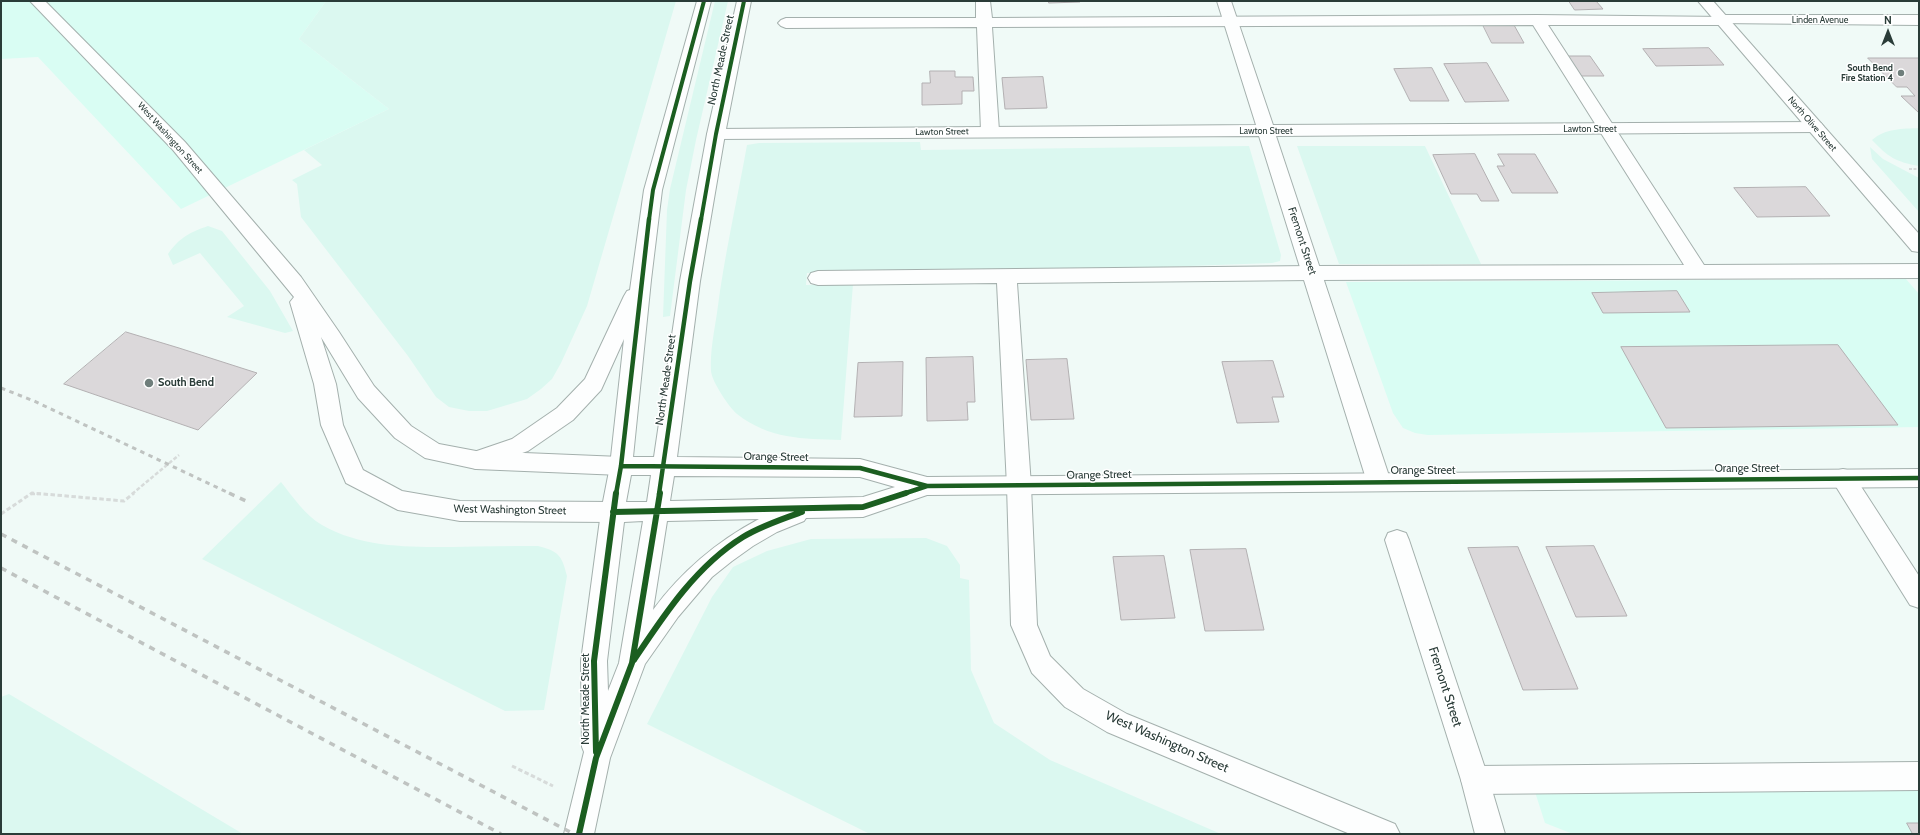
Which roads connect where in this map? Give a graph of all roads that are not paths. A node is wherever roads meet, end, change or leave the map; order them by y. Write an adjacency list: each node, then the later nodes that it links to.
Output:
1 (37, 1): 25 (street, West Washington Street)
2 (704, 1): 24 (street, North Meade Street)
3 (744, 1): 17 (street, North Meade Street)
4 (983, 1): 10 (street)
5 (1224, 1): 11 (street, Fremont Street)
6 (1705, 1): 8 (street, North Olive Street)
7 (1537, 20): 8 (street, Linden Avenue); 11 (street, Linden Avenue); 14 (street)
8 (1722, 20): 9 (street, Linden Avenue); 13 (street, North Olive Street)
9 (1919, 20)
10 (984, 22): 11 (street, Linden Avenue); 12 (street, Linden Avenue); 15 (street)
11 (1231, 22): 16 (street, Fremont Street)
12 (786, 23)
13 (1815, 127): 14 (street, Lawton Street); 18 (street, North Olive Street)
14 (1607, 129): 16 (street, Lawton Street); 21 (street)
15 (990, 131): 16 (street, Lawton Street); 17 (street, Lawton Street)
16 (1266, 132): 19 (street, Fremont Street)
17 (716, 134): 28 (street, North Meade Street)
18 (1919, 246)
19 (1312, 272): 21 (street); 22 (street); 31 (street, Fremont Street)
20 (1919, 272): 21 (street)
21 (1699, 273)
22 (1007, 277): 23 (street); 33 (street, West Washington Street)
23 (818, 278)
24 (641, 280): 26 (street); 27 (street, North Meade Street)
25 (294, 282): 26 (street, West Washington Street); 35 (street, West Washington Street)
26 (476, 460): 27 (street, West Washington Street)
27 (621, 466): 28 (street, Orange Street); 35 (street, North Meade Street)
28 (664, 466): 32 (street, Orange Street); 36 (street, North Meade Street)
29 (1843, 478): 30 (street, Orange Street); 31 (street, Orange Street); 38 (street)
30 (1919, 478)
31 (1379, 482): 33 (street, Orange Street)
32 (927, 486): 33 (street, Orange Street); 34 (street, Orange Street)
33 (1019, 486): 44 (street, West Washington Street)
34 (810, 509): 36 (street, Orange Street); 39 (street, Orange Street)
35 (613, 512): 36 (street, Orange Street); 40 (street, North Meade Street)
36 (657, 512): 39 (street, North Meade Street)
37 (1398, 540): 42 (street, Fremont Street)
38 (1919, 597)
39 (632, 663): 40 (street, North Meade Street)
40 (596, 758): 43 (street, North Meade Street)
41 (1919, 776): 42 (street)
42 (1476, 780): 45 (street, Fremont Street)
43 (579, 834)
44 (1385, 834)
45 (1490, 834)

